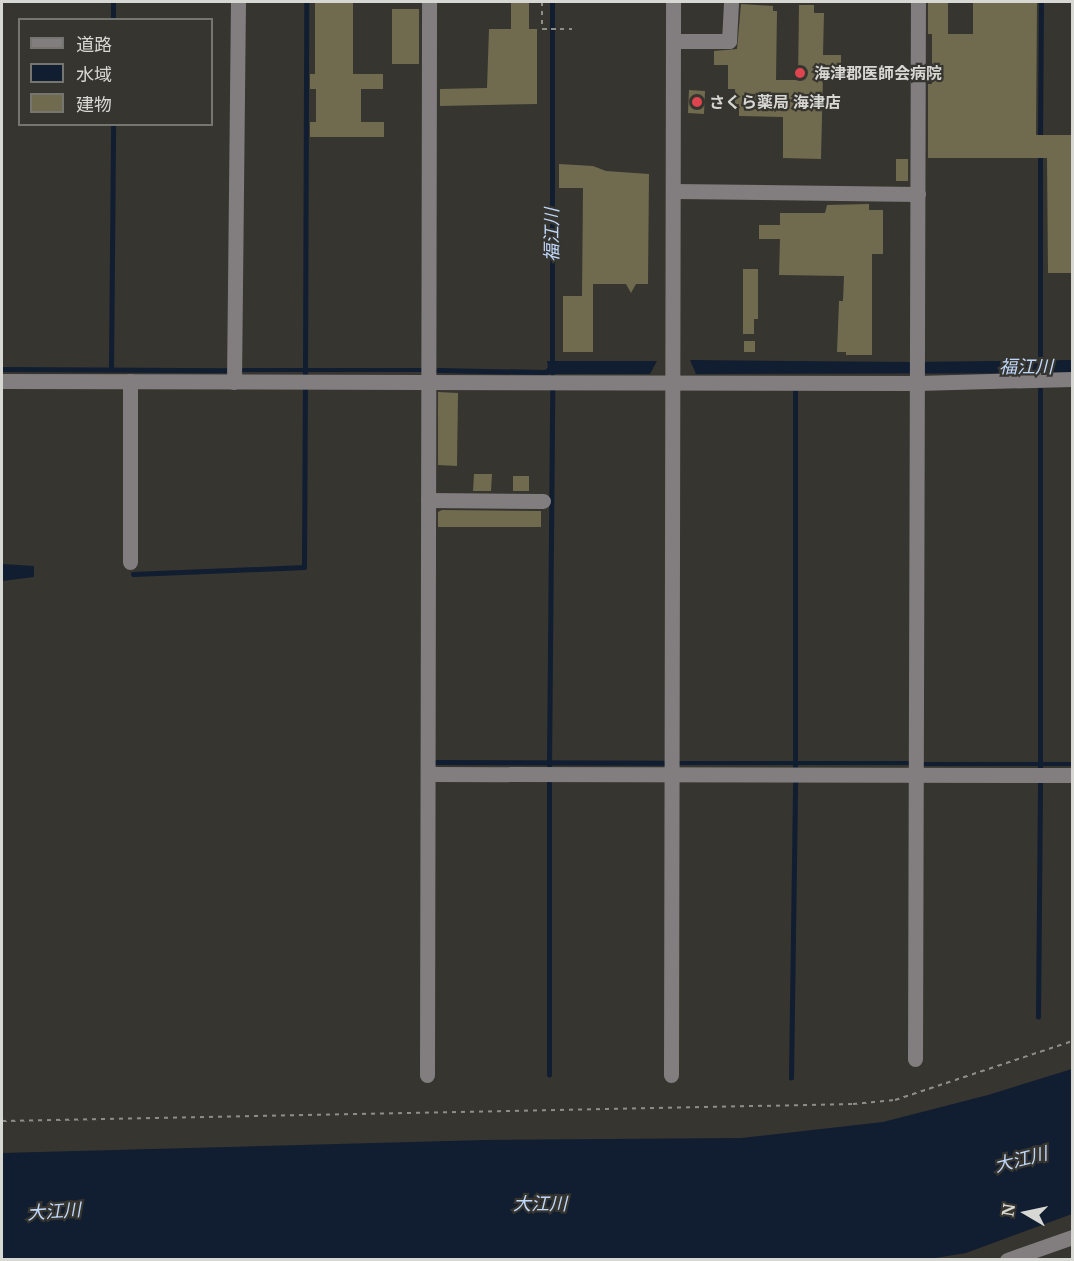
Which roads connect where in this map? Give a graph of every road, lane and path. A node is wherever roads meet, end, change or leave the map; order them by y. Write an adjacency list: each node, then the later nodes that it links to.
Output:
1 (238, 2): 15 (street)
2 (429, 2): 16 (street)
3 (542, 2): 7 (path)
4 (673, 2): 8 (street)
5 (731, 2): 8 (street)
6 (918, 2): 10 (street)
7 (572, 29)
8 (673, 40): 9 (street)
9 (674, 191): 10 (street); 17 (street)
10 (918, 194): 12 (street)
11 (1072, 379): 12 (street)
12 (917, 380): 17 (street); 23 (street)
13 (2, 381): 14 (street)
14 (130, 381): 15 (street); 20 (street)
15 (234, 382): 16 (street)
16 (429, 382): 17 (street); 18 (street)
17 (673, 382): 21 (street)
18 (428, 500): 19 (street); 22 (street)
19 (543, 501)
20 (130, 562)
21 (671, 773): 22 (street); 23 (street); 27 (street)
22 (428, 774): 28 (street)
23 (917, 774): 24 (street); 26 (street)
24 (1072, 775)
25 (1072, 1041): 29 (path)
26 (915, 1059)
27 (670, 1075)
28 (427, 1076)
29 (2, 1121)
30 (1072, 1237): 31 (street)
31 (1007, 1260)

